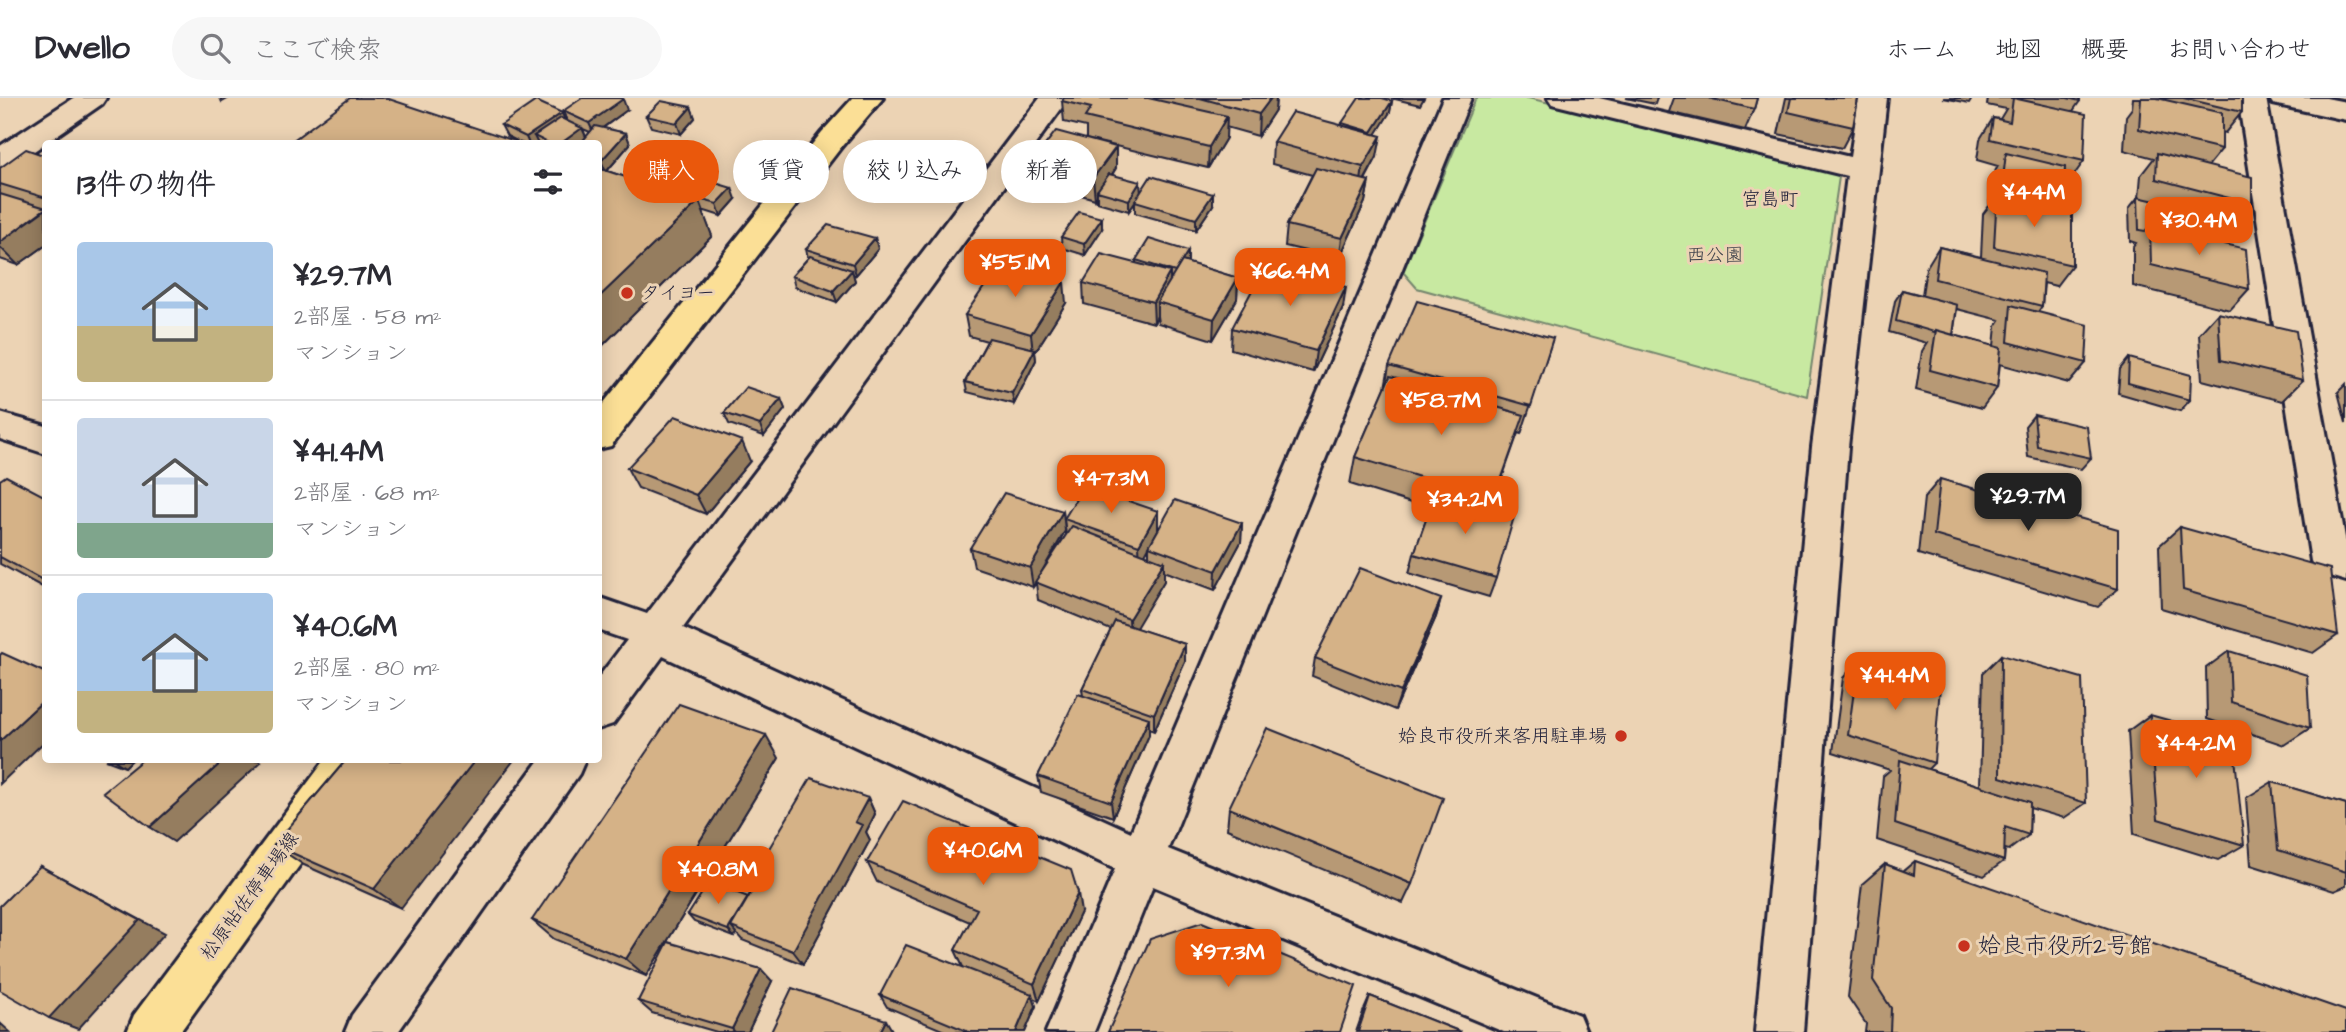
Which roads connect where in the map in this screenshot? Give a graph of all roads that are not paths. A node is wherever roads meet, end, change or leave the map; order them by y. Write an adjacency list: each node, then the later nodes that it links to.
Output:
1 (92, 98): 10 (street)
2 (869, 98): 13 (main road)
3 (1055, 98): 17 (street)
4 (1457, 98): 21 (street)
5 (1562, 98): 11 (street)
6 (1873, 98): 11 (street)
7 (2252, 98): 15 (street)
8 (2283, 98): 9 (street)
9 (2346, 111)
10 (0, 160)
11 (1862, 170): 26 (street)
12 (0, 426): 14 (street)
13 (602, 431)
14 (42, 439)
15 (2338, 563)
16 (602, 614): 17 (street)
17 (654, 633): 18 (street); 21 (street)
18 (602, 705)
19 (348, 763): 22 (main road, 松原帖佐停車場線)
20 (562, 763): 23 (street)
21 (1143, 860): 24 (street); 25 (street)
22 (150, 1032)
23 (369, 1032)
24 (1070, 1032)
25 (1562, 1032)
26 (1779, 1032)

